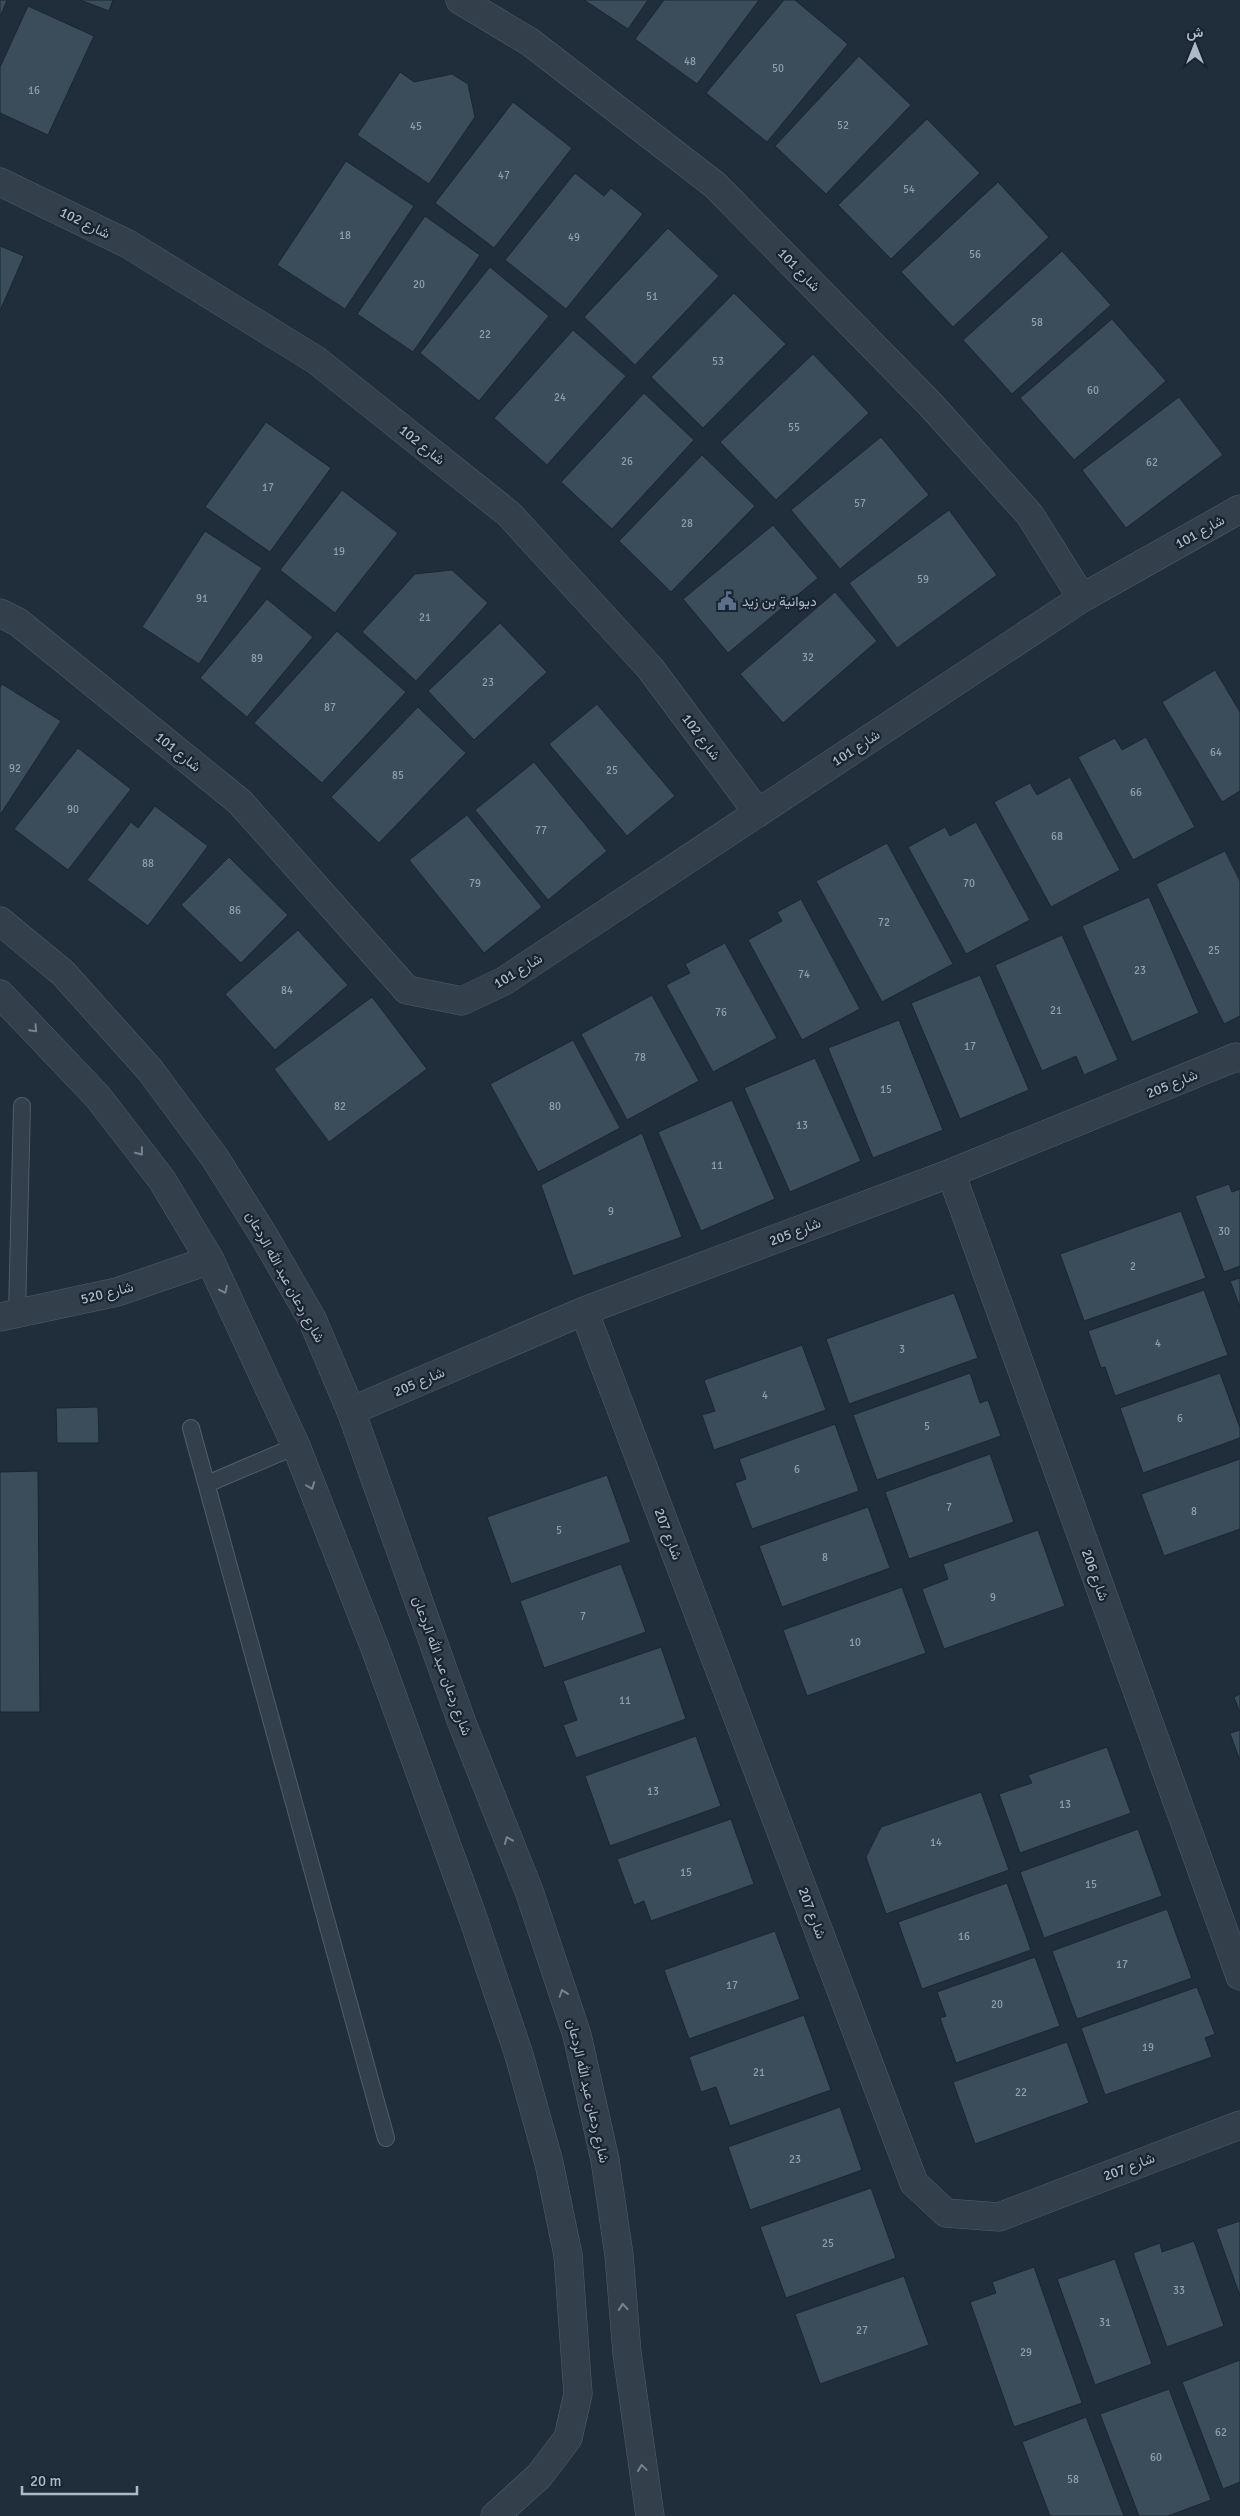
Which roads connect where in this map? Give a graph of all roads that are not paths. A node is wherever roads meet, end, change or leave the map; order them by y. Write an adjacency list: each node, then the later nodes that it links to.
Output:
1 (460, 0): 4 (street, شارع 101)
2 (0, 182): 6 (street, شارع 102)
3 (1240, 509): 4 (street, شارع 101)
4 (1082, 598): 6 (street, شارع 101)
5 (0, 614): 6 (street, شارع 101)
6 (758, 813)
7 (0, 921): 15 (street, شارع ردعان عبد الله الردعان)
8 (0, 994): 12 (street, one-way to 12)
9 (1240, 1058): 11 (street, شارع 205)
10 (22, 1106): 14 (lane)
11 (951, 1173): 13 (street, شارع 205); 19 (street, شارع 206)
12 (210, 1260): 14 (street, شارع 520); 17 (street, one-way to 17)
13 (584, 1311): 15 (street, شارع 205); 20 (street, شارع 207)
14 (9, 1315)
15 (351, 1412): 23 (street, شارع ردعان عبد الله الردعان, one-way to 15)
16 (191, 1428): 18 (lane)
17 (296, 1446): 18 (lane); 22 (street, one-way to 22)
18 (206, 1484): 21 (lane)
19 (1240, 1976)
20 (1240, 2125)
21 (386, 2138)
22 (495, 2516)
23 (650, 2516)

